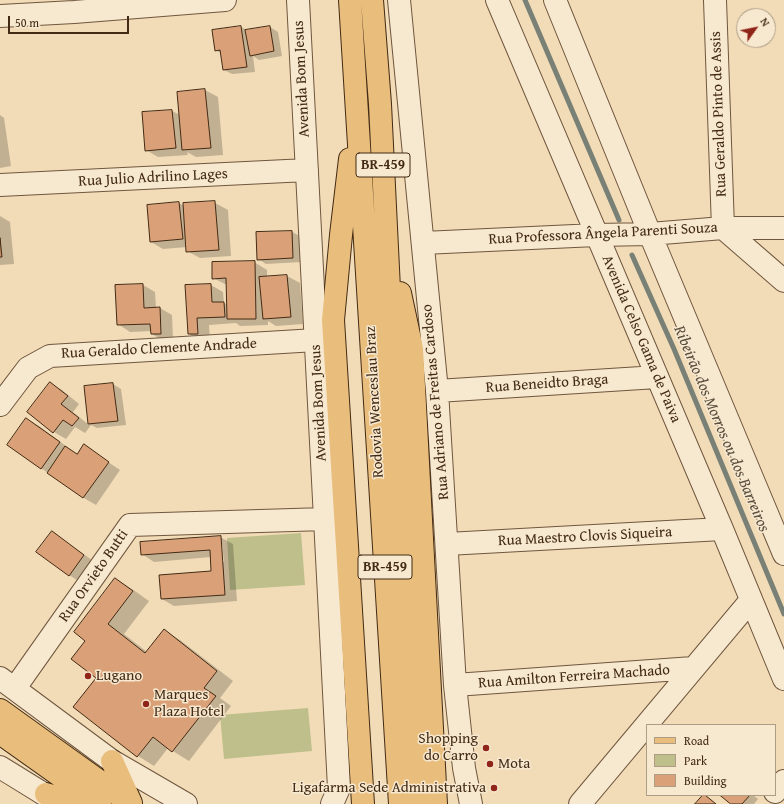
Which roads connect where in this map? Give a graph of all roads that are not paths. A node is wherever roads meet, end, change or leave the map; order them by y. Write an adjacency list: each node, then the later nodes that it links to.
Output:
1 (225, 0): 9 (street)
2 (298, 0): 13 (street, Avenida Bom Jesus)
3 (350, 0): 12 (main road, Rodovia Wenceslau Braz / BR-459)
4 (372, 0): 11 (main road, Rodovia Wenceslau Braz / BR-459)
5 (400, 0): 19 (street, Rua Adriano de Freitas Cardoso)
6 (497, 0): 18 (street, Avenida Celso Gama de Paiva)
7 (555, 0): 17 (street)
8 (714, 0): 15 (street, Rua Geraldo Pinto de Assis)
9 (73, 6): 10 (street)
10 (0, 16)
11 (380, 104): 21 (main road, Rodovia Wenceslau Braz / BR-459); 53 (main road)
12 (357, 106): 21 (main road, Rodovia Wenceslau Braz / BR-459); 50 (main road)
13 (307, 170): 14 (street, Rua Julio Adrilino Lages); 22 (street, Avenida Bom Jesus)
14 (0, 185)
15 (723, 228): 16 (street, Rua Professora Ângela Parenti Souza); 17 (street, Rua Professora Ângela Parenti Souza); 20 (street)
16 (784, 228)
17 (650, 234): 18 (street, Rua Professora Ângela Parenti Souza); 29 (street)
18 (596, 235): 19 (street, Rua Professora Ângela Parenti Souza); 23 (street, Avenida Celso Gama de Paiva)
19 (423, 243): 24 (street, Rua Adriano de Freitas Cardoso)
20 (784, 281)
21 (381, 329): 51 (main road, Rodovia Wenceslau Braz / BR-459); 52 (main road, Rodovia Wenceslau Braz / BR-459)
22 (316, 340): 25 (street, Rua Geraldo Clemente Andrade); 26 (street, Avenida Bom Jesus)
23 (657, 377): 24 (street, Rua Beneidto Braga); 27 (street, Avenida Celso Gama de Paiva)
24 (438, 391): 28 (street, Rua Adriano de Freitas Cardoso)
25 (0, 405)
26 (325, 519): 33 (street, Rua Orvieto Butti); 49 (street, Avenida Bom Jesus)
27 (722, 529): 28 (street, Rua Maestro Clovis Siqueira); 30 (street, Avenida Celso Gama de Paiva)
28 (447, 544): 34 (street, Rua Adriano de Freitas Cardoso)
29 (784, 554)
30 (751, 600): 31 (street); 32 (street, Avenida Celso Gama de Paiva)
31 (693, 668): 34 (street, Rua Amilton Ferreira Machado); 36 (street)
32 (784, 679)
33 (8, 683): 39 (street)
34 (455, 685): 54 (street, Rua Adriano de Freitas Cardoso)
35 (0, 710): 47 (main road)
36 (646, 724)
37 (646, 725): 55 (street)
38 (0, 733): 46 (main road)
39 (112, 761): 47 (main road); 48 (street)
40 (0, 767): 44 (street)
41 (784, 781): 42 (street)
42 (776, 791)
43 (771, 796): 56 (street)
44 (53, 799): 45 (main road)
45 (83, 804)
46 (100, 804)
47 (132, 804)
48 (186, 804)
49 (332, 804)
50 (363, 804)
51 (400, 804)
52 (419, 804)
53 (436, 804)
54 (471, 804)
55 (580, 804)
56 (765, 804)

